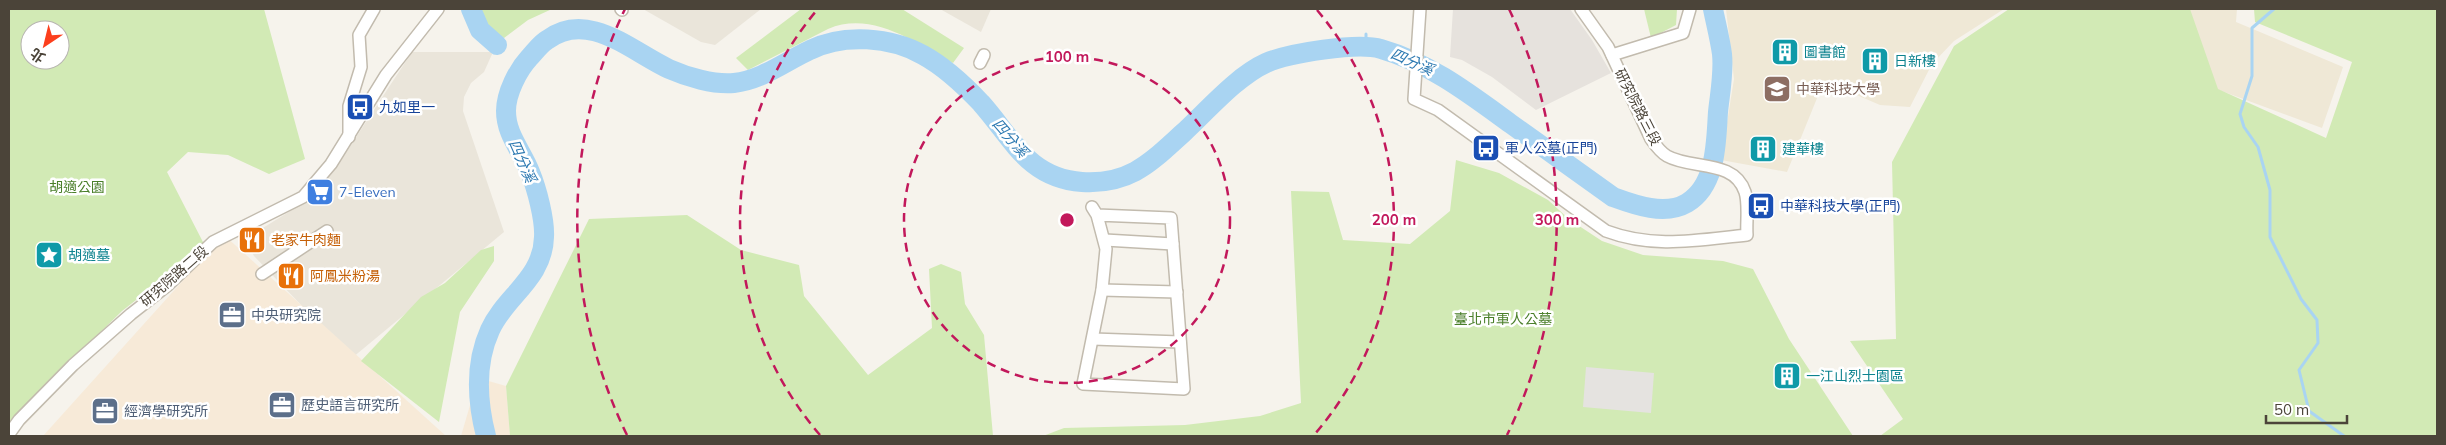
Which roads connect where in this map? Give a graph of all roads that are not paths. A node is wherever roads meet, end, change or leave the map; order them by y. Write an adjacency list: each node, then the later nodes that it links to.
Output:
1 (374, 9): 7 (street)
2 (438, 9): 7 (street, 研究院路二段)
3 (1420, 9): 6 (street, 研究院路三段)
4 (1581, 9): 6 (street, 研究院路三段)
5 (1690, 9): 6 (street, 研究院路三段)
6 (1612, 55)
7 (348, 137): 16 (street, 研究院路二段)
8 (327, 231): 11 (street)
9 (1105, 240): 10 (street); 10 (street); 12 (street)
10 (1173, 244): 13 (street)
11 (262, 274)
12 (1102, 290): 13 (street); 14 (street)
13 (1177, 292): 15 (street)
14 (1093, 339): 15 (street); 15 (street)
15 (1180, 342)
16 (9, 434)

